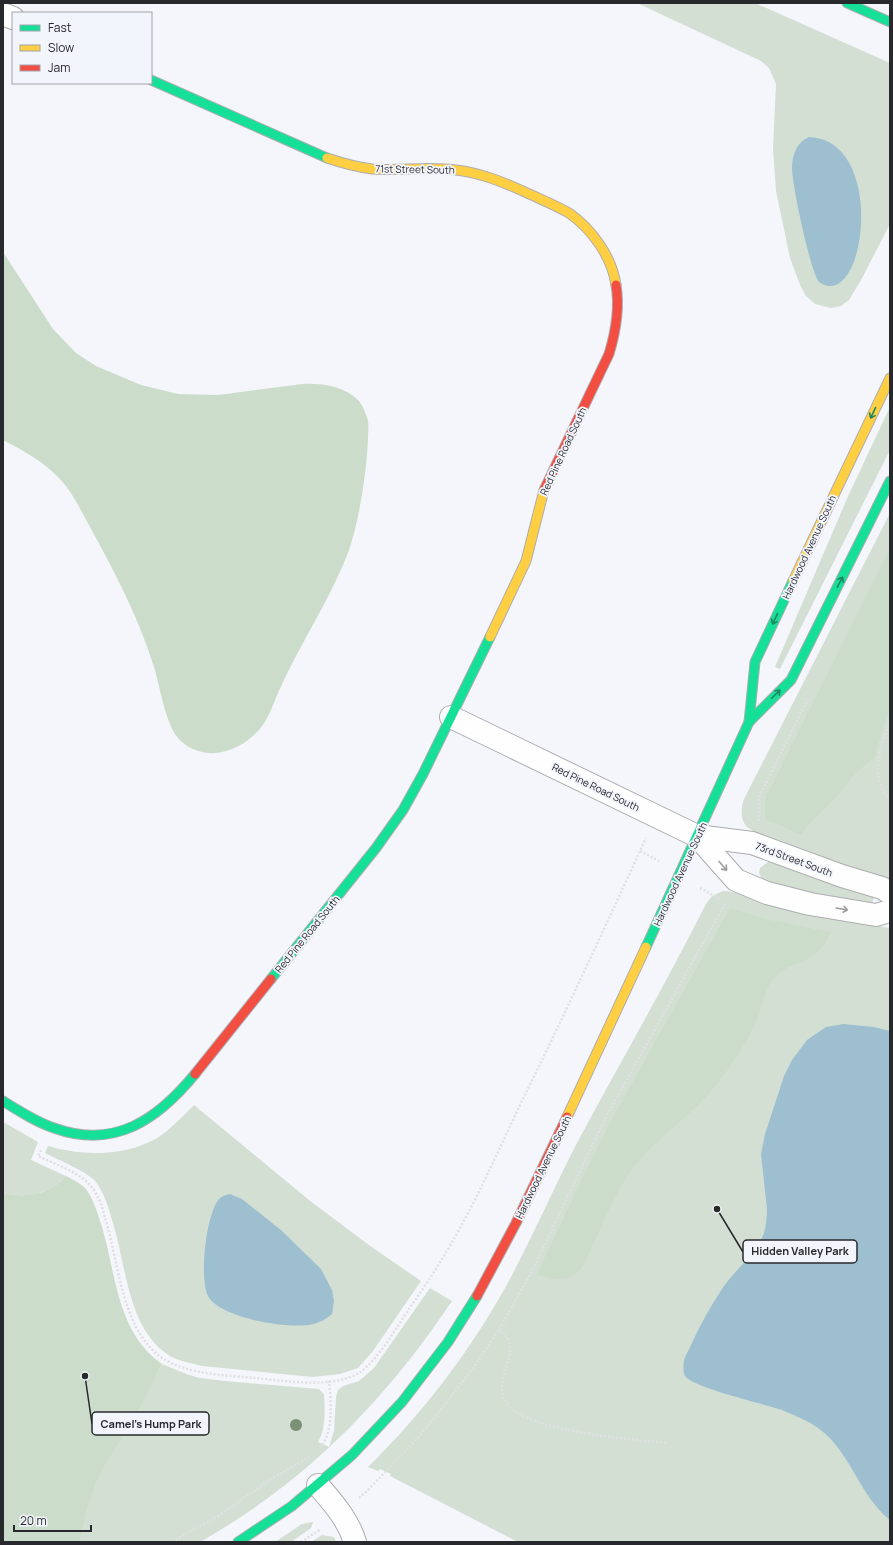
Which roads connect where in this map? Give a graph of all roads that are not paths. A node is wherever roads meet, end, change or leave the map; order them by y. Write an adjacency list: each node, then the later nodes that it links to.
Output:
1 (847, 3): 2 (street)
2 (890, 22)
3 (152, 80): 4 (street, 71st Street South)
4 (612, 269): 7 (street, Red Pine Road South)
5 (890, 378): 8 (street, Hardwood Avenue South, one-way to 8)
6 (890, 481): 8 (street, Hardwood Avenue South, one-way to 6)
7 (451, 717): 9 (street, Red Pine Road South); 12 (street, Red Pine Road South)
8 (749, 722): 9 (street, Hardwood Avenue South)
9 (697, 836): 10 (street, 73rd Street South); 11 (street, one-way to 11); 13 (street, Hardwood Avenue South)
10 (890, 893)
11 (890, 912)
12 (3, 1101)
13 (318, 1485): 14 (street, Hardwood Avenue South); 15 (street)
14 (238, 1542)
15 (355, 1542)

